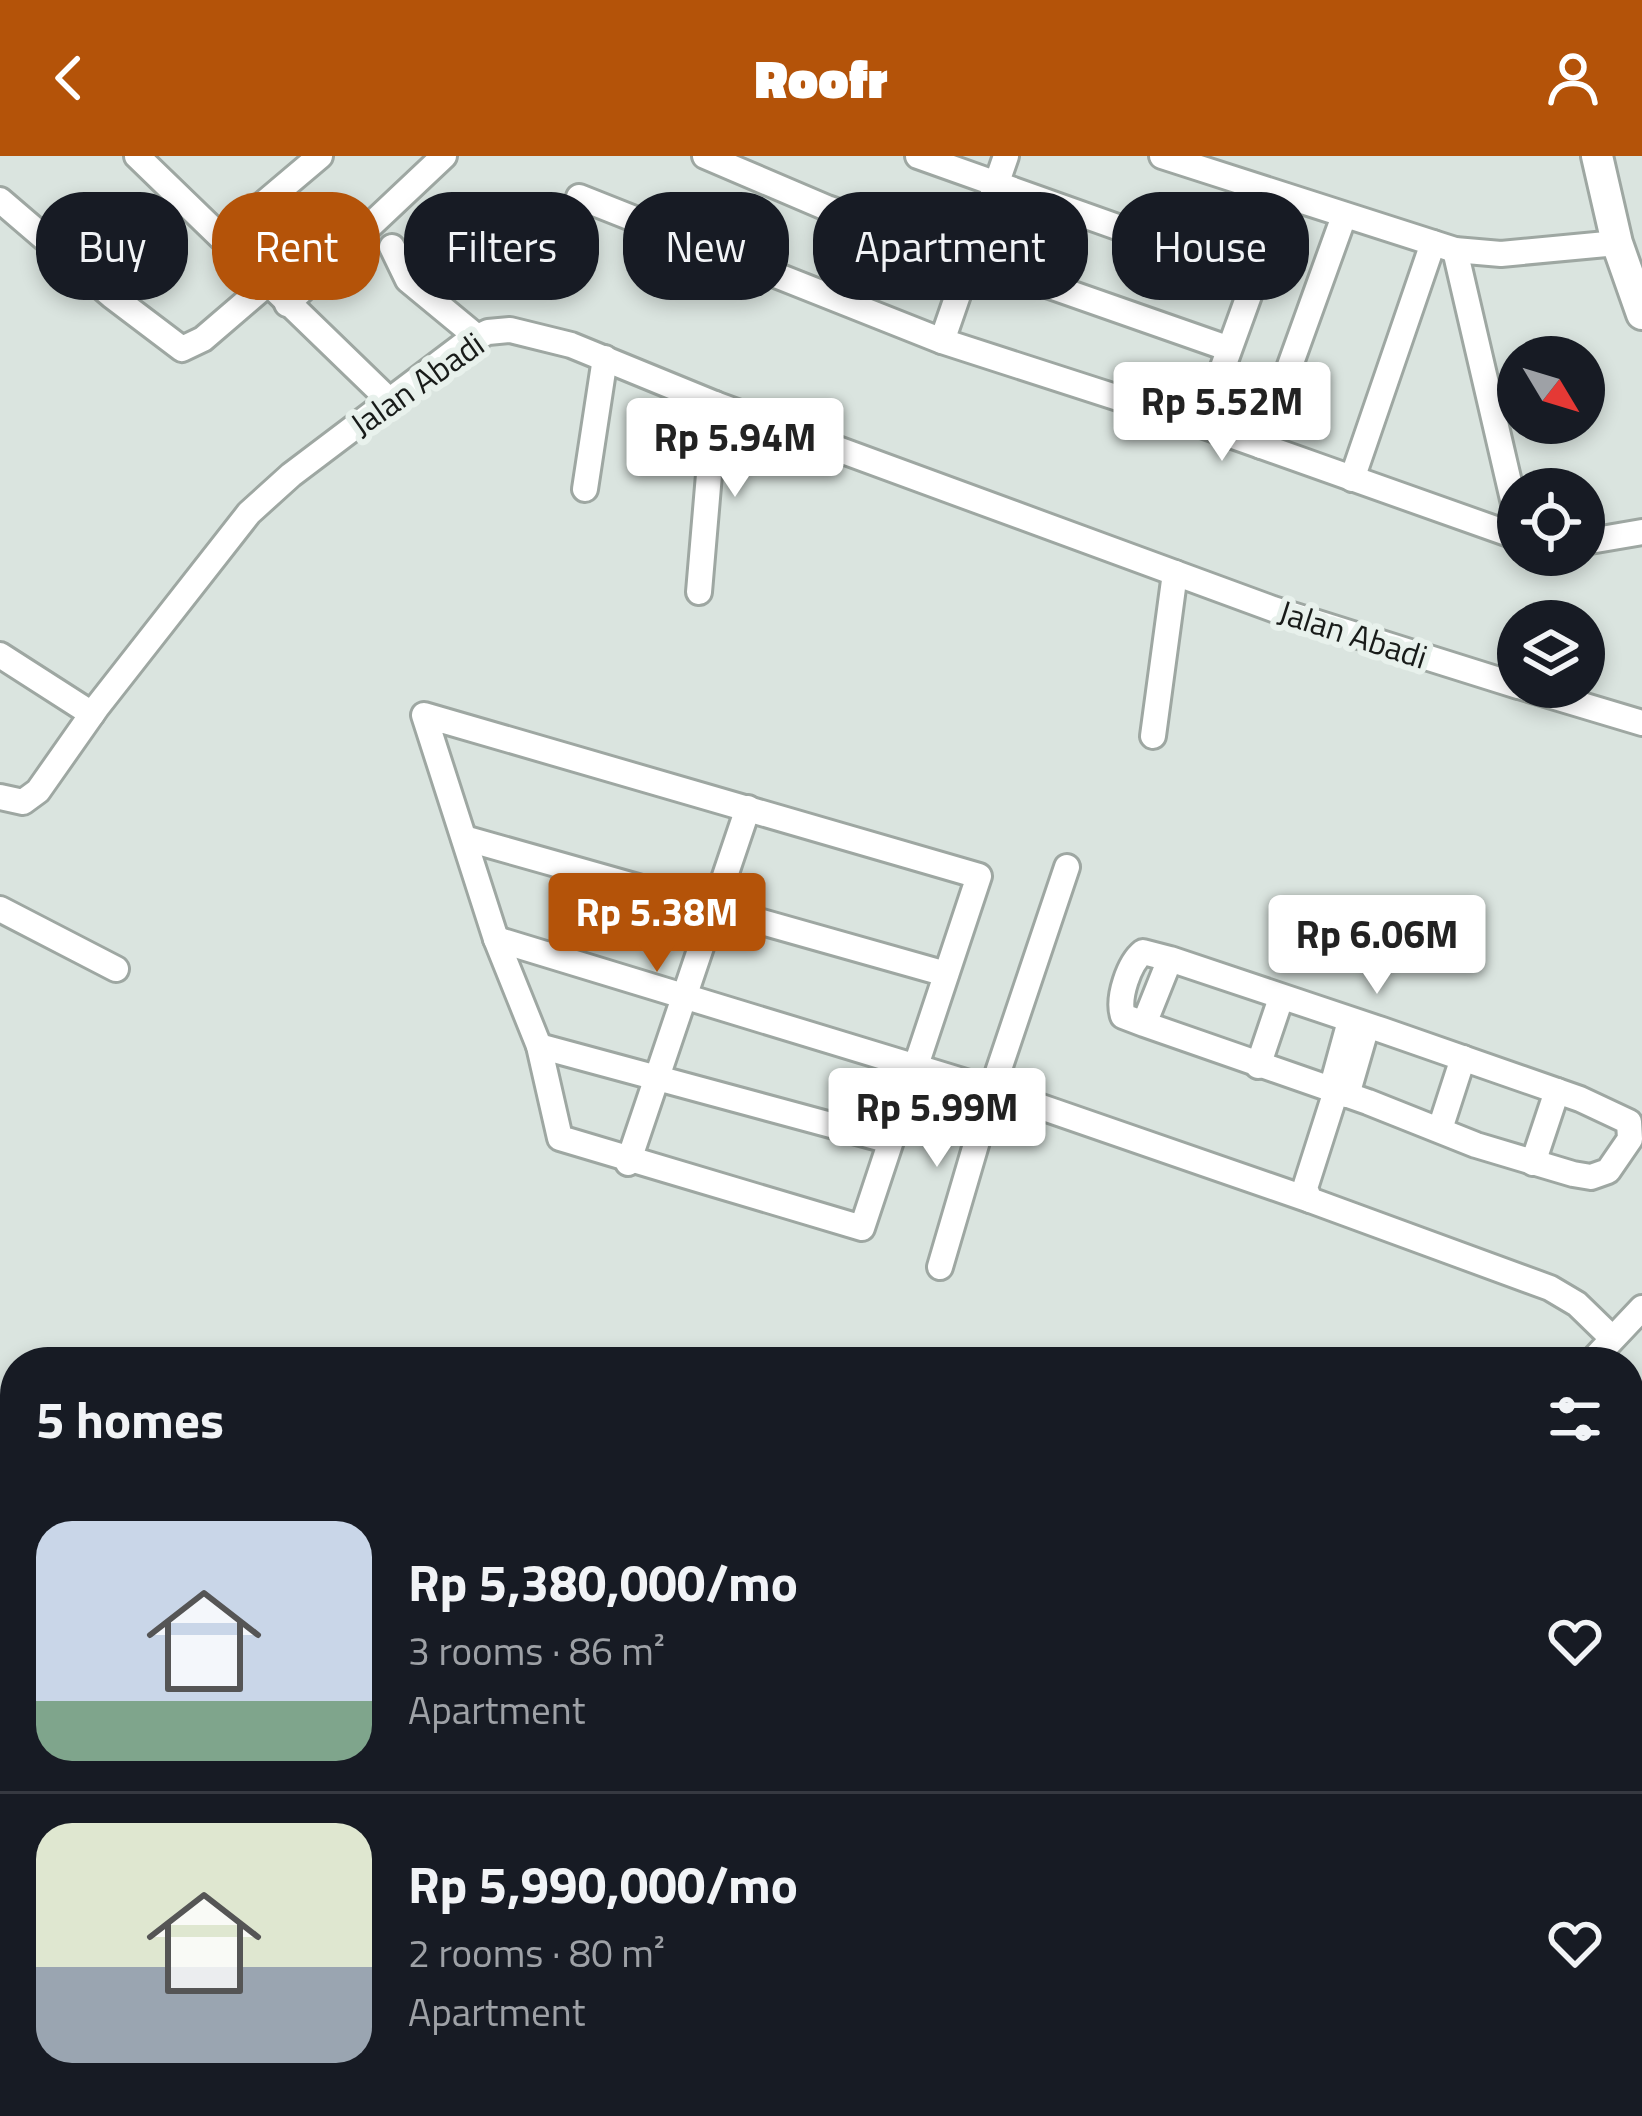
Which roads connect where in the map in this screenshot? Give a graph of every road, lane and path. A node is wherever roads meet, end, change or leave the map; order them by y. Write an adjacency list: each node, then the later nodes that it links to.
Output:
1 (320, 156): 11 (street)
2 (444, 156): 29 (street)
3 (705, 156): 15 (street)
4 (918, 156): 10 (street)
5 (1006, 156): 10 (street)
6 (1162, 156): 9 (street)
7 (1597, 156): 21 (main road)
8 (144, 158): 20 (street)
9 (1220, 165): 13 (street)
10 (997, 186): 12 (street); 19 (street)
11 (277, 192)
12 (995, 192)
13 (1277, 192)
14 (0, 200): 24 (street)
15 (813, 202)
16 (1309, 204): 18 (street)
17 (599, 205): 32 (street)
18 (1344, 216): 22 (street); 38 (street)
19 (1112, 224)
20 (212, 227)
21 (1617, 243): 22 (street); 30 (main road)
22 (1444, 246): 39 (street); 40 (street)
23 (392, 247): 31 (street)
24 (249, 300)
25 (283, 300): 29 (street)
26 (956, 300): 32 (street)
27 (1085, 300): 33 (street)
28 (1246, 300): 33 (street)
29 (287, 304): 35 (street)
30 (1642, 314)
31 (477, 337): 34 (street, Jalan Abadi); 35 (street, Jalan Abadi)
32 (942, 341): 37 (street)
33 (1227, 348): 37 (street)
34 (605, 358): 36 (street, Jalan Abadi); 41 (street)
35 (390, 400): 50 (street, Jalan Abadi)
36 (715, 404): 45 (street, Jalan Abadi); 46 (street)
37 (1202, 424): 38 (street)
38 (1262, 446): 40 (street)
39 (1504, 468)
40 (1352, 479): 42 (street)
41 (585, 489)
42 (1497, 531)
43 (1642, 532): 44 (street)
44 (1605, 538)
45 (1174, 573): 48 (street, Jalan Abadi); 52 (street)
46 (699, 592)
47 (0, 655): 50 (street)
48 (1497, 679)
49 (1593, 708): 51 (street, Jalan Abadi)
50 (92, 714): 53 (street, Jalan Abadi)
51 (1642, 723)
52 (1153, 736)
53 (2, 801)
54 (748, 808): 55 (street); 58 (street); 61 (street)
55 (464, 838): 58 (street); 59 (street)
56 (1067, 867): 70 (street)
57 (0, 908): 60 (street)
58 (713, 908): 61 (street); 62 (street)
59 (496, 939): 62 (street); 65 (street)
60 (116, 969)
61 (946, 974): 68 (street)
62 (681, 998): 68 (street); 69 (street)
63 (1281, 998): 64 (street); 67 (street); 67 (street)
64 (1358, 1023): 66 (street); 72 (street)
65 (539, 1046): 69 (street); 75 (street)
66 (1463, 1058): 71 (street); 73 (street)
67 (1258, 1066): 72 (street)
68 (915, 1067): 70 (street); 74 (street)
69 (656, 1077): 74 (street); 75 (street)
70 (992, 1090): 77 (street); 78 (street)
71 (1557, 1091): 76 (street); 76 (street)
72 (1338, 1092): 73 (street); 77 (street)
73 (1440, 1129): 76 (street)
74 (890, 1142): 75 (street)
75 (628, 1161)
76 (1533, 1163)
77 (1310, 1200): 80 (street)
78 (940, 1268)
79 (1642, 1308): 80 (street)
80 (1612, 1338): 81 (street)
81 (1604, 1347)

